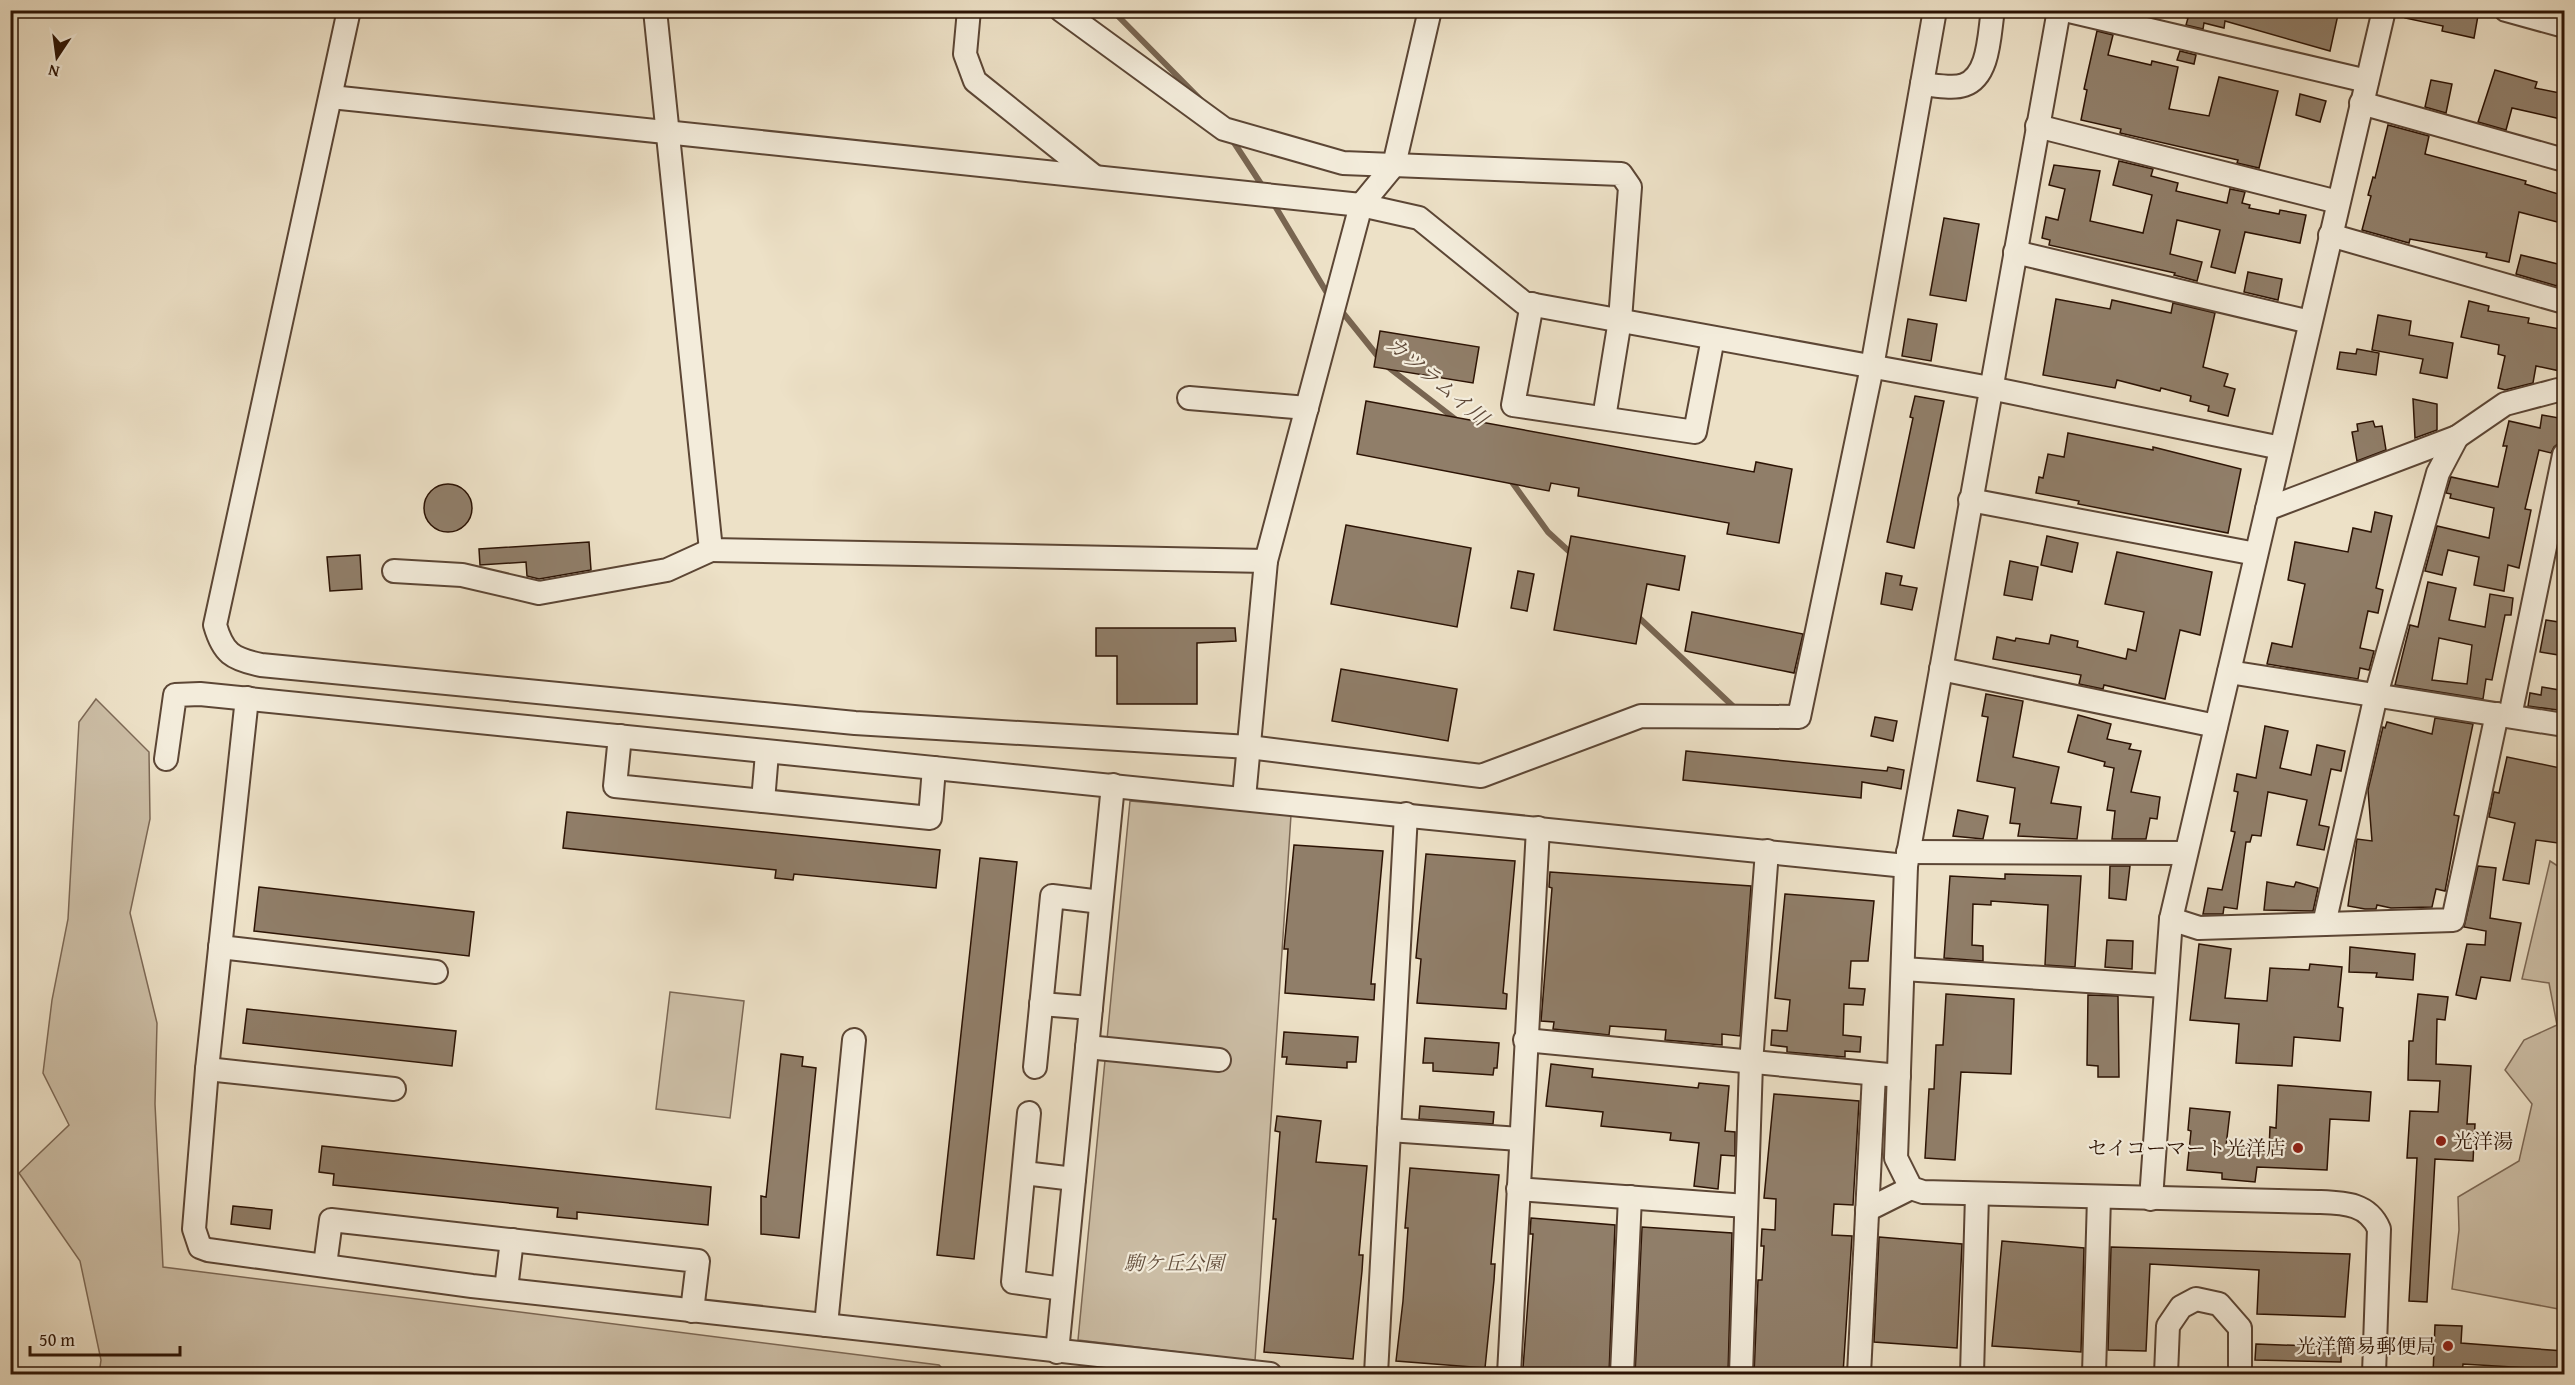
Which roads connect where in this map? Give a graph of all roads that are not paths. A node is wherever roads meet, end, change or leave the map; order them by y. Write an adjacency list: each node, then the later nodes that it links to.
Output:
1 (349, 10): 15 (street)
2 (655, 10): 17 (street)
3 (969, 10): 20 (street)
4 (1061, 10): 19 (street)
5 (1430, 10): 19 (street)
6 (1935, 10): 13 (street)
7 (1993, 10): 13 (street)
8 (2059, 10): 16 (street)
9 (2065, 10): 14 (street)
10 (2384, 10): 14 (street)
11 (2506, 10): 12 (street)
12 (2565, 26)
13 (1922, 84): 30 (street)
14 (2364, 92): 18 (street); 21 (street)
15 (331, 97): 17 (street); 53 (street)
16 (2037, 126): 21 (street); 24 (street)
17 (669, 133): 20 (street); 41 (street)
18 (2565, 160)
19 (1394, 165): 22 (street); 27 (street)
20 (1095, 177): 22 (street)
21 (2338, 202): 23 (street)
22 (1361, 205): 26 (street); 34 (street)
23 (2330, 236): 25 (street); 28 (street)
24 (2014, 252): 28 (street); 31 (street)
25 (2565, 302)
26 (1532, 304): 27 (street); 35 (street)
27 (1620, 320): 29 (street); 35 (street)
28 (2310, 322): 37 (street)
29 (1713, 338): 30 (street); 35 (street)
30 (1872, 367): 31 (street); 53 (street)
31 (1990, 388): 37 (street); 39 (street)
32 (2565, 391): 36 (street)
33 (1189, 398): 34 (street)
34 (1306, 408): 43 (street)
35 (1604, 418)
36 (2457, 437): 40 (street); 47 (street)
37 (2281, 448): 40 (street)
38 (2565, 454): 49 (street)
39 (1970, 500): 42 (street); 45 (street)
40 (2267, 509): 42 (street)
41 (711, 550): 43 (street); 44 (street)
42 (2256, 554): 46 (street)
43 (1266, 561): 53 (street)
44 (393, 570)
45 (1941, 669): 51 (street); 64 (street)
46 (2229, 672): 47 (street); 51 (street)
47 (2376, 695): 49 (street); 67 (street)
48 (247, 698): 52 (street); 55 (street); 68 (street)
49 (2504, 715): 50 (street); 67 (street)
50 (2565, 725)
51 (2216, 726): 63 (street)
52 (620, 736): 54 (street); 59 (street)
53 (1249, 747): 58 (street)
54 (767, 753): 56 (street); 59 (street)
55 (166, 759)
56 (934, 768): 57 (street); 59 (street)
57 (1113, 785): 58 (street); 65 (street)
58 (1244, 798): 60 (street)
59 (763, 801)
60 (1406, 814): 61 (street); 85 (street)
61 (1538, 828): 62 (street); 75 (street)
62 (1767, 851): 64 (street); 78 (street)
63 (2185, 853): 64 (street); 66 (street)
64 (1907, 859): 69 (street)
65 (1101, 902): 72 (street); 73 (street)
66 (2170, 919): 67 (street); 71 (street)
67 (2324, 924)
68 (220, 947): 70 (street); 80 (street)
69 (1903, 969): 71 (street); 82 (street)
70 (436, 972)
71 (2165, 986): 94 (street)
72 (1041, 1004): 73 (street); 79 (street)
73 (1091, 1008): 76 (street)
74 (854, 1040): 102 (street)
75 (1525, 1040): 78 (street); 86 (street)
76 (1087, 1047): 77 (street); 88 (street)
77 (1218, 1060)
78 (1751, 1063): 81 (street); 95 (street)
79 (1035, 1067)
80 (207, 1069): 83 (street); 98 (street)
81 (1874, 1074): 82 (street); 96 (street)
82 (1899, 1076): 89 (street)
83 (394, 1089)
84 (1029, 1113): 87 (street)
85 (1389, 1130): 86 (street); 105 (street)
86 (1520, 1139): 90 (street)
87 (1024, 1173): 88 (street); 100 (street)
88 (1074, 1179): 100 (street)
89 (1911, 1188): 91 (street); 96 (street)
90 (1518, 1189): 92 (street); 106 (street)
91 (1977, 1195): 93 (street); 110 (street)
92 (1630, 1197): 95 (street); 107 (street)
93 (2099, 1197): 94 (street); 111 (street)
94 (2151, 1198): 114 (street)
95 (1746, 1206): 108 (street)
96 (1867, 1210): 109 (street)
97 (512, 1240): 98 (street); 99 (street); 101 (street)
98 (325, 1265): 99 (street)
99 (506, 1289): 101 (street)
100 (1063, 1289): 103 (street)
101 (692, 1311): 102 (street)
102 (826, 1325): 103 (street)
103 (1057, 1352): 104 (street)
104 (1270, 1374)
105 (1376, 1374)
106 (1509, 1374)
107 (1622, 1374)
108 (1741, 1374)
109 (1858, 1374)
110 (1972, 1374)
111 (2094, 1374)
112 (2166, 1374): 113 (street)
113 (2240, 1374)
114 (2374, 1374)

